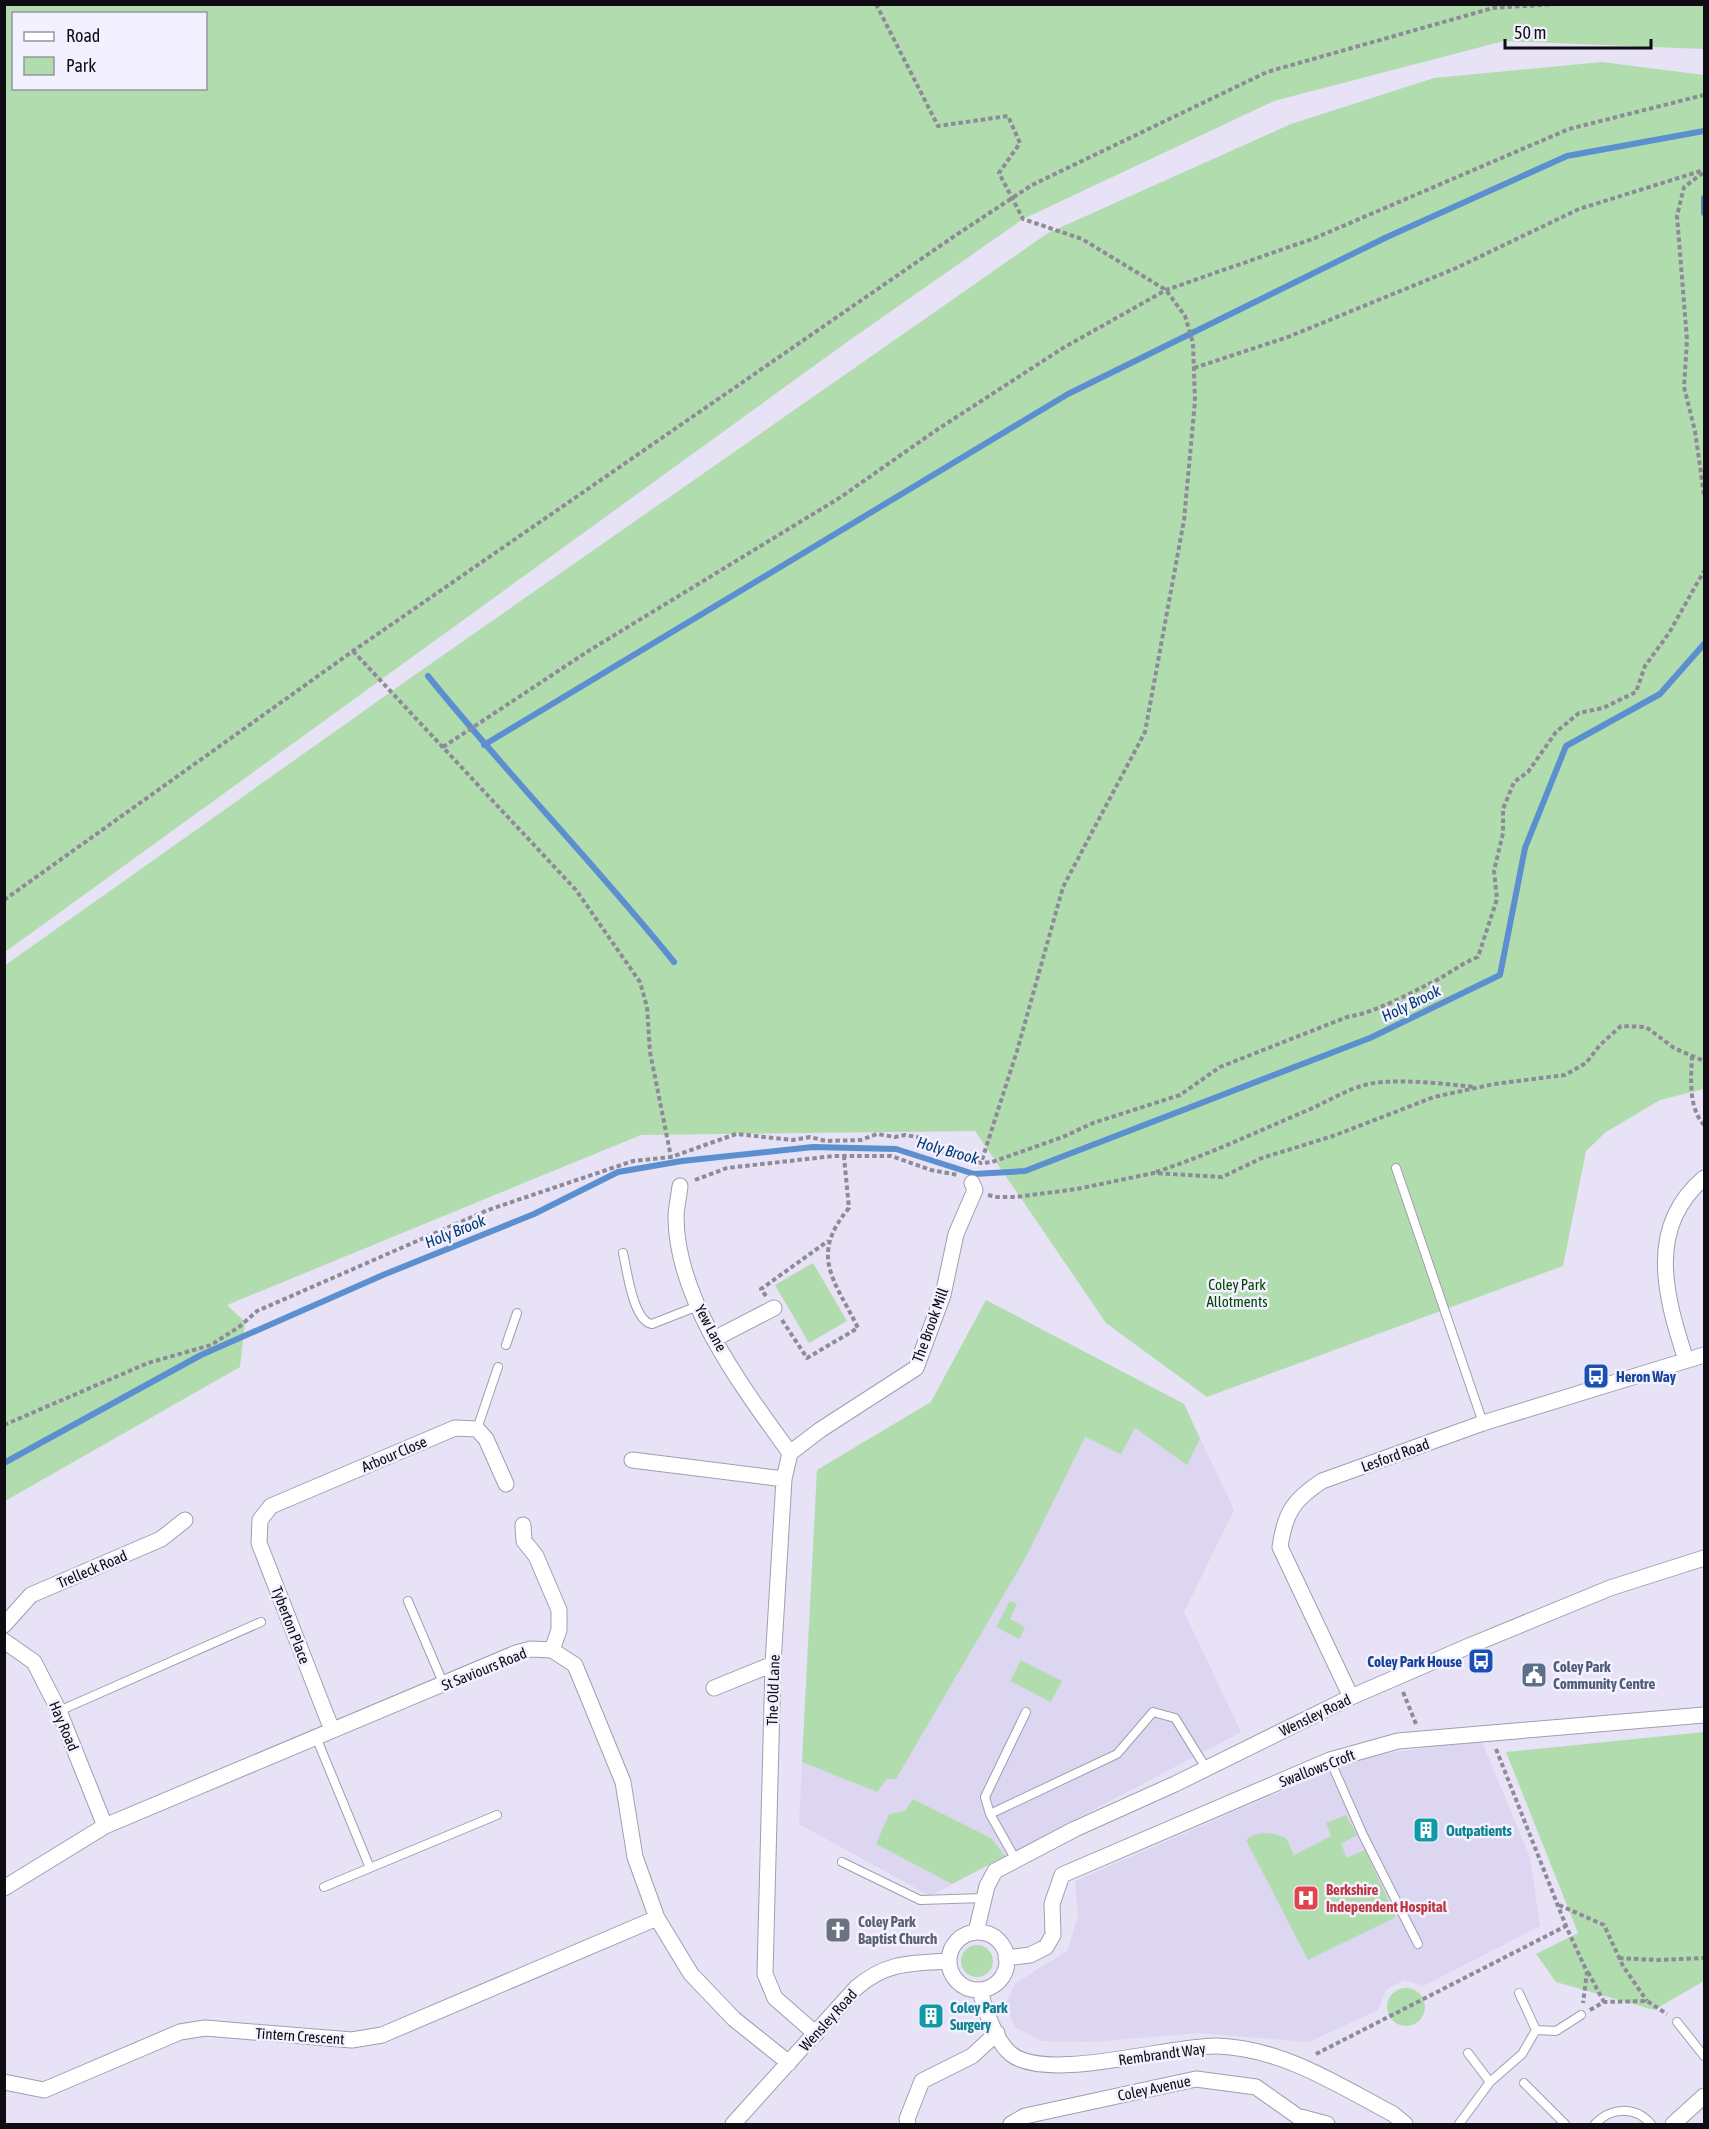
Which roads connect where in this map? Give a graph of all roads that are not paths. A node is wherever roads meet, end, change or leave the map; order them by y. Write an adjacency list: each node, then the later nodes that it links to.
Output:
1 (1396, 1168): 14 (lane)
2 (1704, 1178): 12 (street)
3 (681, 1186): 6 (street, Yew Lane)
4 (974, 1186): 16 (street, The Brook Mill)
5 (623, 1253): 6 (lane)
6 (698, 1306): 9 (street, Yew Lane)
7 (774, 1308): 9 (street)
8 (517, 1313): 10 (lane)
9 (716, 1338): 16 (street, Yew Lane)
10 (506, 1345)
11 (1704, 1355): 12 (street, Lesford Road)
12 (1686, 1360): 14 (street, Lesford Road)
13 (498, 1367): 15 (lane)
14 (1483, 1423): 32 (street, Lesford Road)
15 (477, 1429): 19 (street); 21 (street, Arbour Close)
16 (790, 1453): 18 (street)
17 (632, 1460): 18 (street)
18 (784, 1479): 29 (street, The Old Lane)
19 (506, 1484)
20 (185, 1520): 26 (street, Trelleck Road)
21 (260, 1520): 36 (street, Tyberton Place)
22 (523, 1525): 28 (street)
23 (1704, 1558): 32 (street, Wensley Road)
24 (408, 1601): 30 (lane)
25 (261, 1622): 33 (lane)
26 (4, 1625)
27 (4, 1641): 33 (street, Hay Road)
28 (552, 1650): 30 (street, St Saviours Road); 49 (street)
29 (773, 1664): 31 (street); 60 (street, The Old Lane)
30 (444, 1685): 36 (street, St Saviours Road)
31 (714, 1688)
32 (1351, 1697): 39 (street, Wensley Road)
33 (58, 1711): 42 (street, Hay Road)
34 (1026, 1712): 40 (lane)
35 (1704, 1715): 38 (street, Swallows Croft)
36 (332, 1730): 37 (street, St Saviours Road)
37 (316, 1737): 42 (street, St Saviours Road); 45 (lane)
38 (1330, 1760): 51 (lane); 52 (street, Swallows Croft)
39 (1206, 1768): 40 (lane); 43 (street, Wensley Road)
40 (990, 1814): 43 (lane)
41 (497, 1815): 45 (lane)
42 (105, 1826): 47 (street, St Saviours Road)
43 (1016, 1860): 48 (street, Wensley Road)
44 (842, 1862): 48 (lane)
45 (369, 1868): 46 (lane)
46 (324, 1887)
47 (4, 1888)
48 (984, 1898): 50 (street, Wensley Road)
49 (657, 1918): 63 (street); 66 (street, Tintern Crescent)
50 (976, 1932): 52 (street); 53 (street)
51 (1418, 1944)
52 (1006, 1958): 54 (street)
53 (949, 1961): 54 (street); 60 (street, Wensley Road)
54 (980, 1990): 59 (street, Rembrandt Way)
55 (1519, 1993): 58 (lane)
56 (1581, 2015): 58 (lane)
57 (1677, 2022): 62 (lane)
58 (1536, 2030): 64 (lane)
59 (997, 2033): 70 (street); 73 (street, Rembrandt Way)
60 (816, 2034): 63 (street, Wensley Road)
61 (1468, 2053): 64 (lane)
62 (1704, 2056)
63 (789, 2063): 69 (street, Wensley Road)
64 (1490, 2082): 74 (lane)
65 (1524, 2083): 75 (lane)
66 (5, 2085)
67 (1704, 2096): 68 (street)
68 (1692, 2119): 78 (street)
69 (733, 2124)
70 (908, 2124)
71 (1011, 2124): 72 (street, Coley Avenue)
72 (1327, 2124)
73 (1405, 2124)
74 (1459, 2124)
75 (1565, 2124)
76 (1594, 2124): 77 (lane)
77 (1651, 2124)
78 (1673, 2124)

